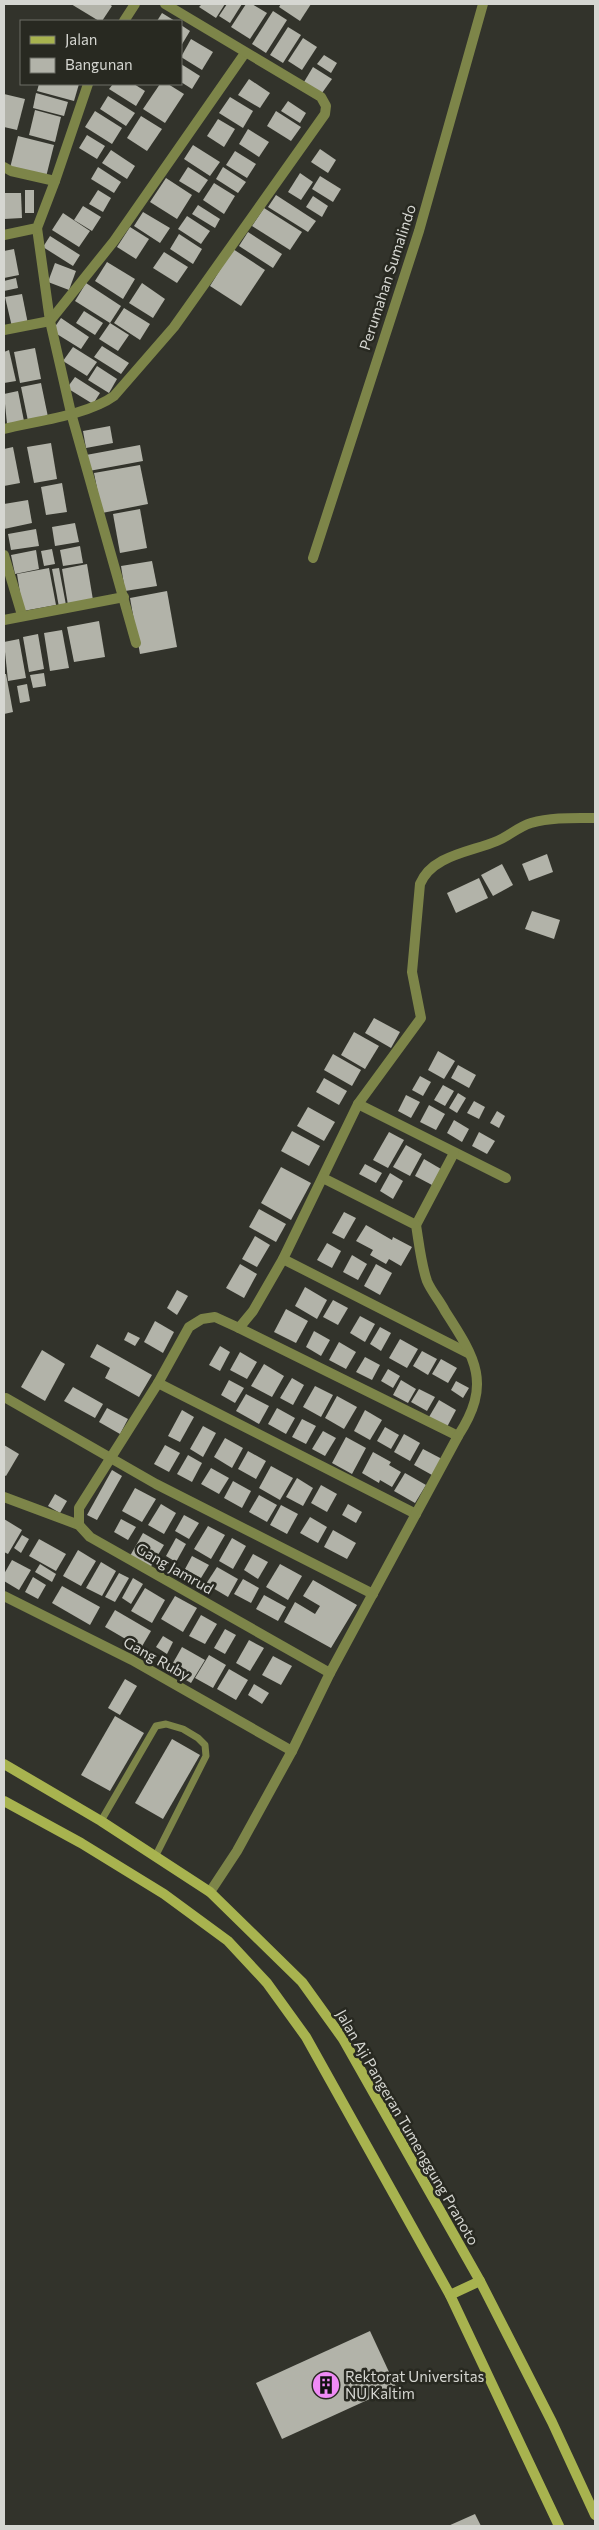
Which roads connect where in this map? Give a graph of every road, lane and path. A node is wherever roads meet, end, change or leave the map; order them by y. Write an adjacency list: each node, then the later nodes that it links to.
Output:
1 (135, 4): 4 (street)
2 (166, 4): 5 (street)
3 (483, 4): 16 (street, Perumahan Sumalindo)
4 (125, 20)
5 (245, 53): 11 (street); 13 (street)
6 (88, 85): 8 (street)
7 (4, 167): 8 (street)
8 (55, 181): 9 (street)
9 (37, 228): 10 (street); 11 (street)
10 (4, 235)
11 (50, 321): 12 (street); 13 (street)
12 (4, 330)
13 (70, 413): 14 (street); 17 (street)
14 (4, 429)
15 (4, 555): 18 (street)
16 (313, 558)
17 (124, 597): 18 (street); 20 (street)
18 (22, 615): 19 (street)
19 (4, 620)
20 (136, 643)
21 (595, 818): 22 (street)
22 (358, 1104): 23 (street); 24 (street)
23 (454, 1153): 25 (street); 26 (street)
24 (323, 1178): 26 (street); 27 (street)
25 (506, 1178)
26 (416, 1225): 29 (street)
27 (283, 1259): 28 (street); 29 (street)
28 (240, 1328): 30 (street); 32 (street)
29 (468, 1353): 32 (street)
30 (158, 1382): 33 (street); 35 (street)
31 (6, 1398): 33 (street)
32 (458, 1436): 35 (street)
33 (110, 1458): 36 (street); 37 (street)
34 (4, 1497): 36 (street, Gang Jamrud)
35 (416, 1514): 37 (street)
36 (79, 1525): 39 (street, Gang Jamrud)
37 (373, 1594): 39 (street)
38 (4, 1596): 40 (street, Gang Ruby)
39 (330, 1673): 40 (street)
40 (292, 1751): 45 (street)
41 (4, 1764): 43 (main road, Jalan Aji Pangeran Tumenggung Pranoto)
42 (4, 1801): 47 (main road)
43 (101, 1821): 44 (main road, Jalan Aji Pangeran Tumenggung Pranoto); 44 (lane)
44 (155, 1856): 45 (main road, Jalan Aji Pangeran Tumenggung Pranoto)
45 (210, 1892): 46 (main road, Jalan Aji Pangeran Tumenggung Pranoto)
46 (480, 2281): 47 (main road); 48 (main road, Jalan Aji Pangeran Tumenggung Pranoto)
47 (450, 2295): 49 (main road)
48 (595, 2515)
49 (559, 2526)

